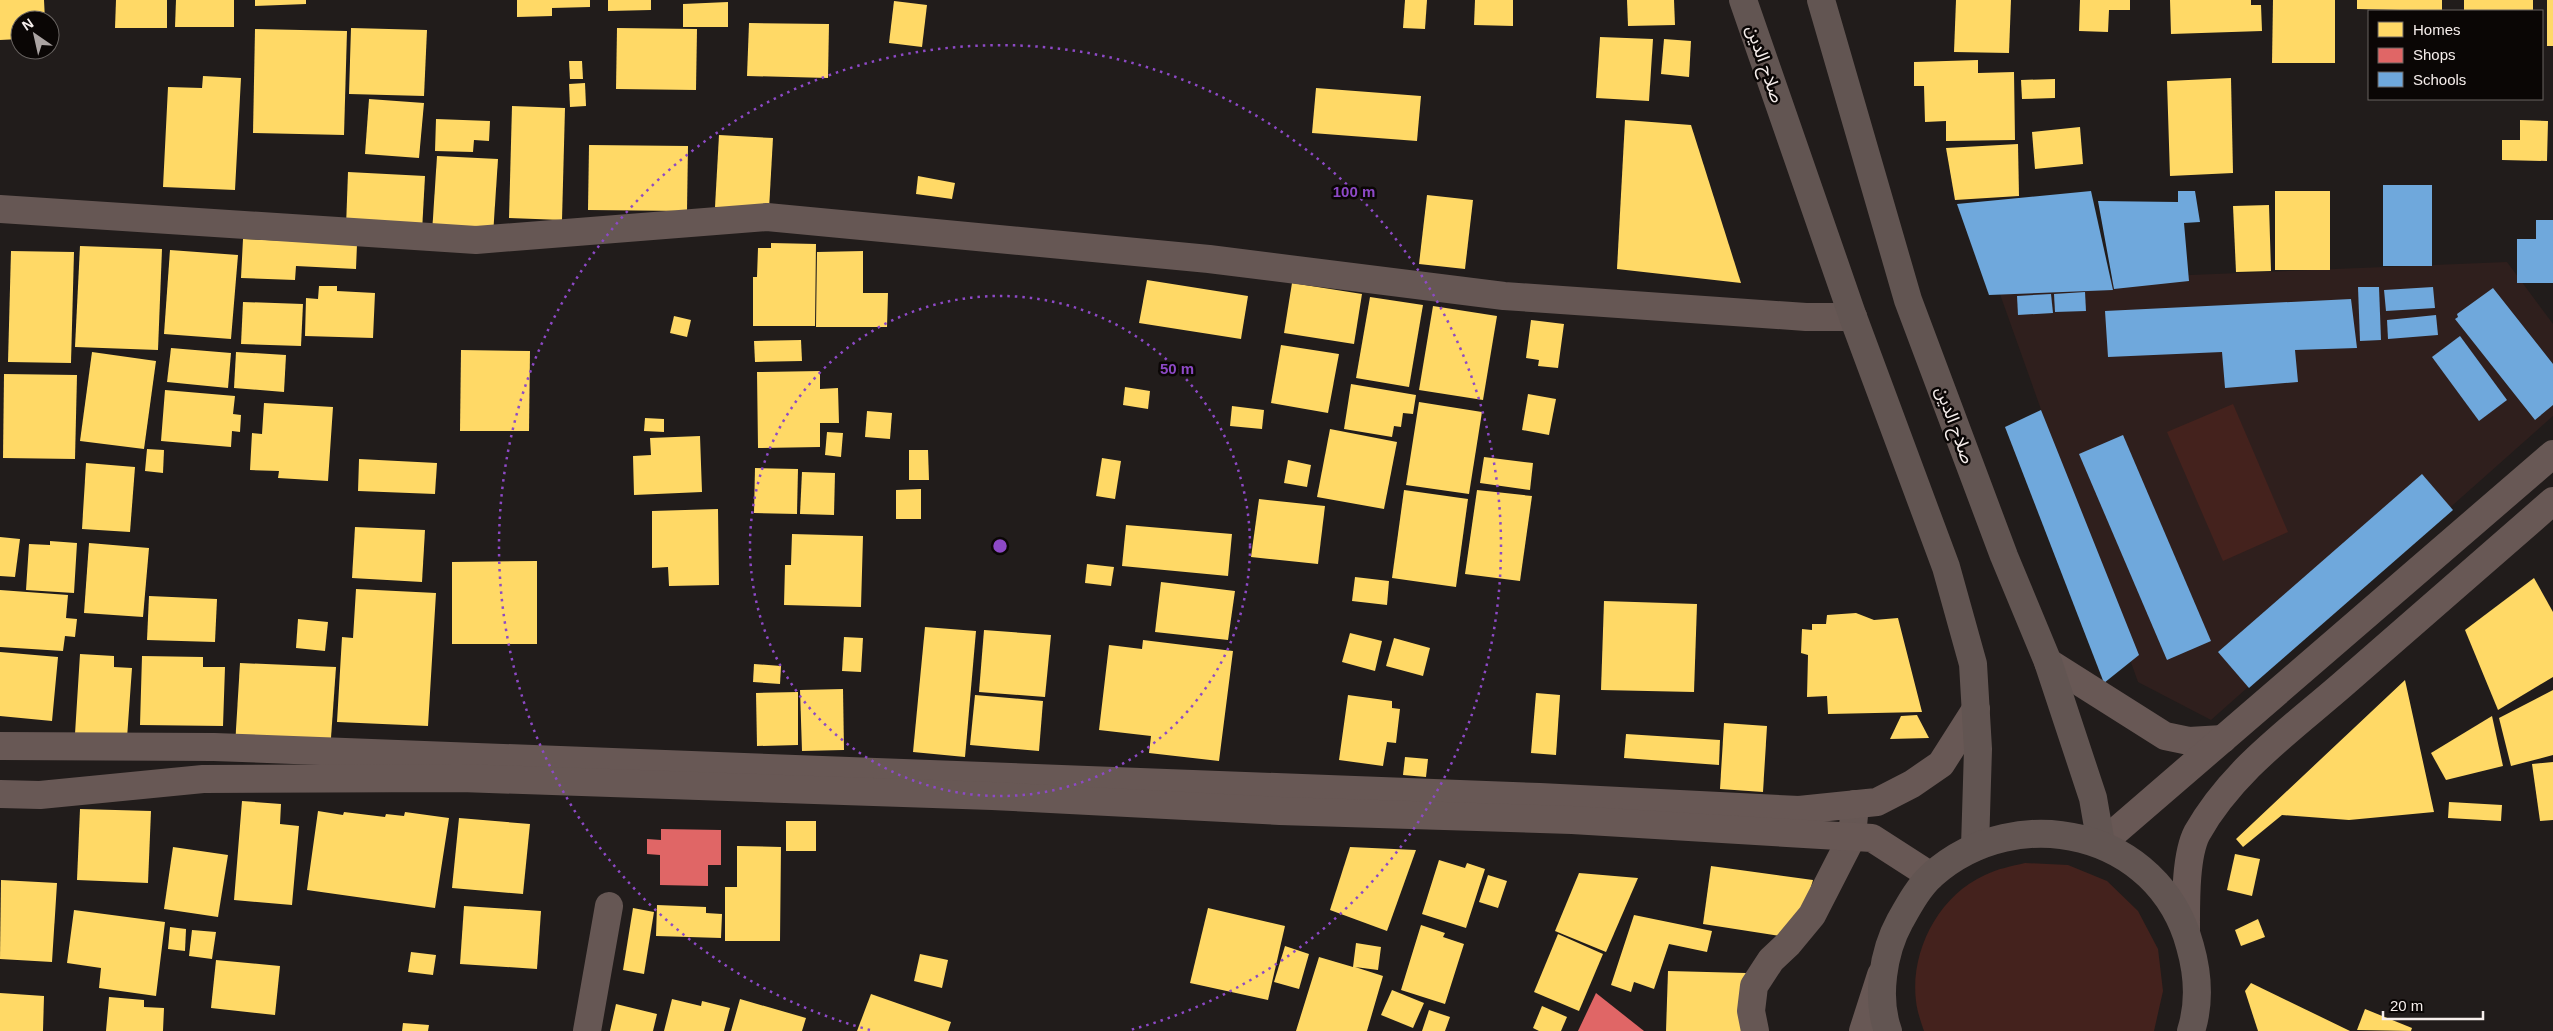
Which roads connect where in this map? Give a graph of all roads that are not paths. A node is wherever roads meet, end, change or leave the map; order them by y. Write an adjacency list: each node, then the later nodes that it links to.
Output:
1 (1743, 0): 4 (highway, صلاح الدين)
2 (1821, 0): 7 (highway, صلاح الدين)
3 (0, 209): 4 (lane)
4 (1853, 317): 8 (highway, صلاح الدين)
5 (2553, 454): 9 (main road)
6 (2553, 501): 18 (main road)
7 (2048, 662): 9 (main road); 14 (highway, صلاح الدين)
8 (1976, 709): 12 (main road); 15 (highway, صلاح الدين)
9 (2223, 739): 14 (main road)
10 (0, 746): 12 (main road)
11 (0, 794): 13 (main road)
12 (1855, 804): 13 (lane)
13 (1852, 837): 16 (main road); 21 (lane)
14 (2101, 844): 15 (highway); 18 (highway)
15 (1975, 847): 16 (highway)
16 (1931, 876): 19 (highway)
17 (609, 906): 20 (lane)
18 (2186, 930): 24 (highway)
19 (1887, 959): 22 (main road); 23 (highway)
20 (587, 1031)
21 (1755, 1031)
22 (1863, 1031)
23 (1888, 1031)
24 (2191, 1031)

